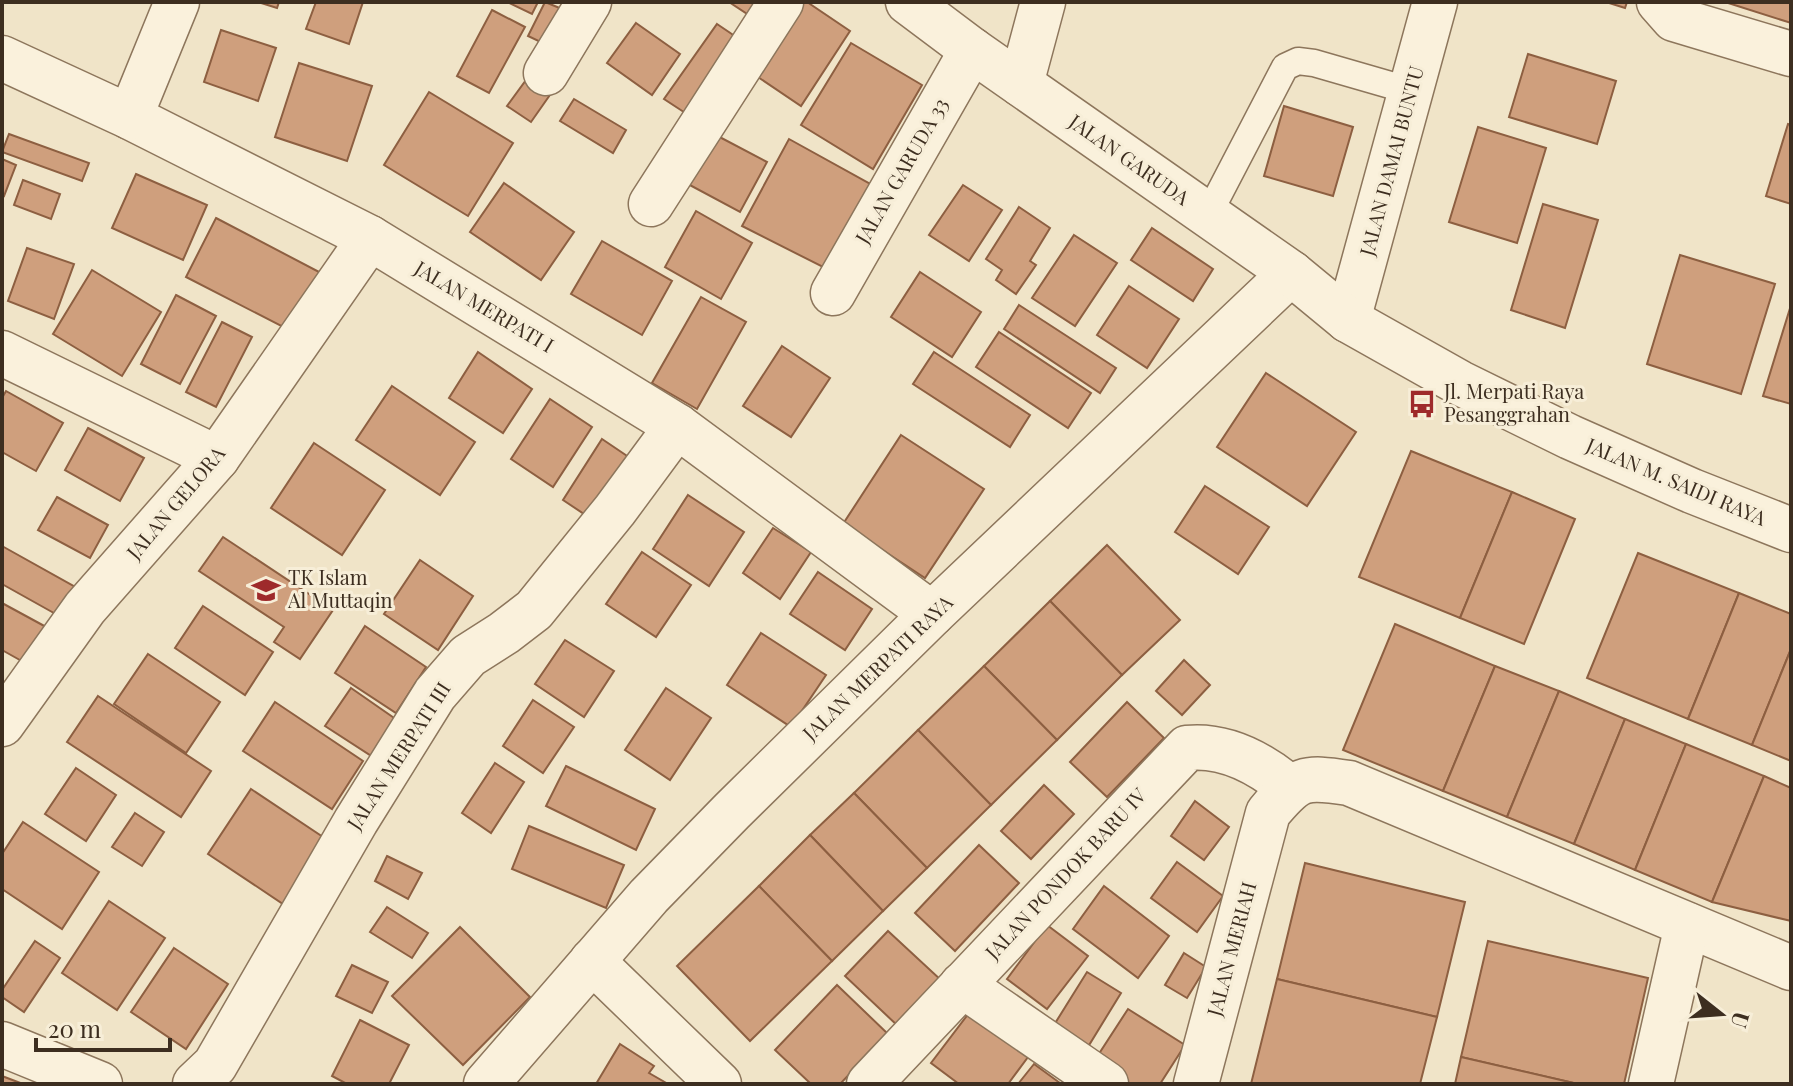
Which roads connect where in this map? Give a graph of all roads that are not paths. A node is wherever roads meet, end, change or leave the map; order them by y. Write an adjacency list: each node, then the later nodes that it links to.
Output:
1 (177, 2): 14 (street)
2 (589, 2): 11 (street)
3 (781, 2): 15 (street)
4 (908, 2): 8 (street, JALAN GARUDA)
5 (1043, 2): 12 (street)
6 (1435, 2): 13 (street, JALAN DAMAI BUNTU)
7 (1659, 2): 9 (street)
8 (972, 50): 12 (street, JALAN GARUDA); 19 (street, JALAN GARUDA 33)
9 (1791, 54)
10 (2, 58): 14 (street, JALAN MERPATI I)
11 (546, 73)
12 (1021, 84): 16 (street, JALAN GARUDA)
13 (1411, 91): 16 (lane); 20 (street, JALAN DAMAI BUNTU)
14 (130, 117): 17 (street, JALAN MERPATI I)
15 (651, 204)
16 (1208, 215): 18 (street, JALAN GARUDA)
17 (370, 238): 22 (street, JALAN MERPATI I); 23 (street, JALAN GELORA)
18 (1291, 273): 20 (street, JALAN GARUDA); 25 (street, JALAN MERPATI RAYA)
19 (833, 293)
20 (1348, 320): 24 (street, JALAN M. SAIDI RAYA)
21 (2, 353): 23 (street)
22 (677, 426): 25 (street, JALAN MERPATI I); 34 (street, JALAN MERPATI III)
23 (217, 458): 26 (street, JALAN GELORA)
24 (1791, 530)
25 (932, 614): 29 (street, JALAN MERPATI RAYA)
26 (2, 724)
27 (1278, 800): 28 (street); 31 (street, JALAN PONDOK BARU IV); 39 (street, JALAN MERIAH)
28 (1687, 925): 30 (street); 40 (street)
29 (592, 961): 35 (street, JALAN MERPATI RAYA); 36 (street)
30 (1791, 968)
31 (962, 985): 37 (street, JALAN PONDOK BARU IV); 38 (street)
32 (2, 1044): 33 (street)
33 (100, 1084)
34 (195, 1084)
35 (486, 1084)
36 (719, 1084)
37 (869, 1084)
38 (1106, 1084)
39 (1196, 1084)
40 (1651, 1084)

